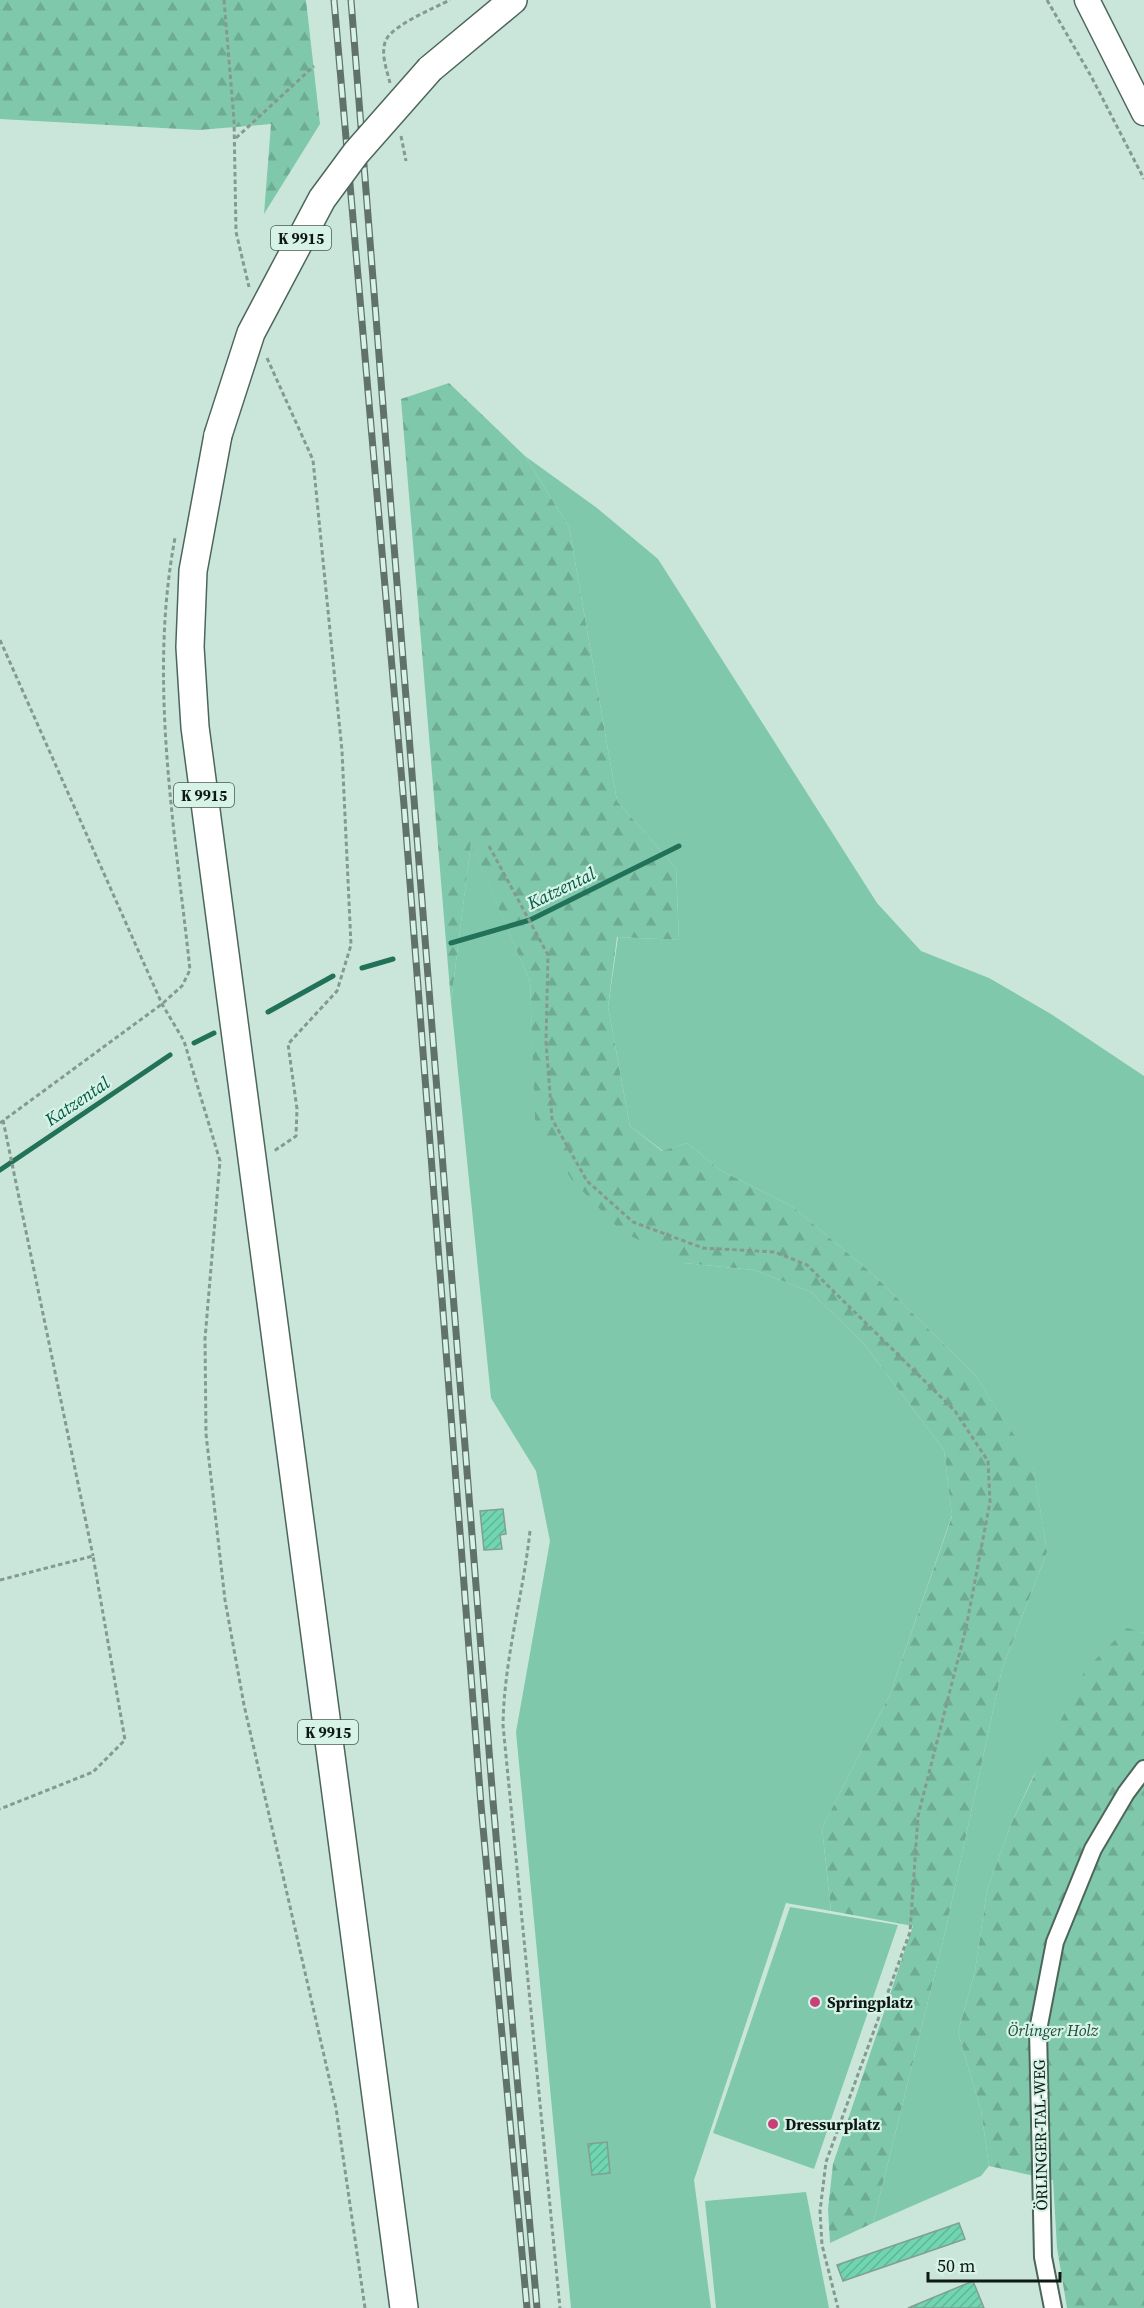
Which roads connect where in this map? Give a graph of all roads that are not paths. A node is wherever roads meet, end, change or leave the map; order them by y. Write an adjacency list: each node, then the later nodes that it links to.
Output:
1 (513, 0): 5 (main road, K 9915, bridge)
2 (1087, 0): 3 (main road)
3 (1144, 113)
4 (1144, 1769): 6 (street, ÖRLINGER-TAL-WEG)
5 (405, 2308)
6 (1053, 2308)

